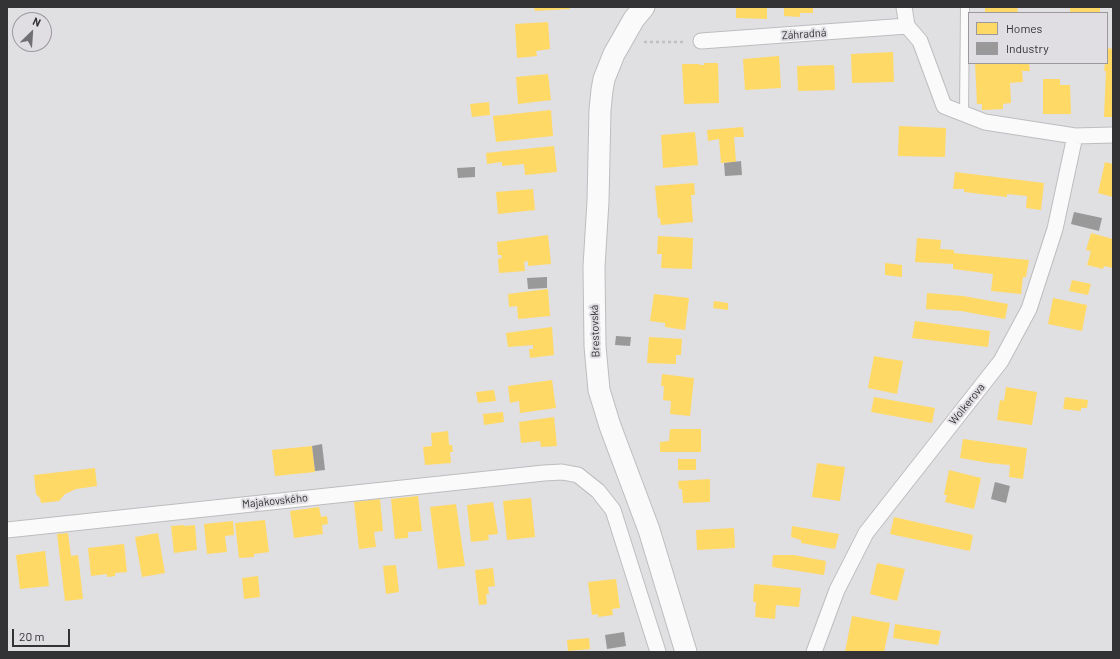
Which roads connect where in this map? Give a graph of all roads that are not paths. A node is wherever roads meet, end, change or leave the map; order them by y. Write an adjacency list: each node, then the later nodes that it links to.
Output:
1 (644, 7): 11 (street, Brestovská)
2 (904, 7): 4 (street)
3 (965, 7): 6 (lane)
4 (907, 26): 5 (street, Záhradná); 6 (street)
5 (701, 42)
6 (964, 114): 8 (street)
7 (1113, 135): 8 (street)
8 (1075, 136): 12 (street, Wolkerova)
9 (7, 530): 10 (street, Majakovského)
10 (658, 652)
11 (686, 652)
12 (814, 652)

